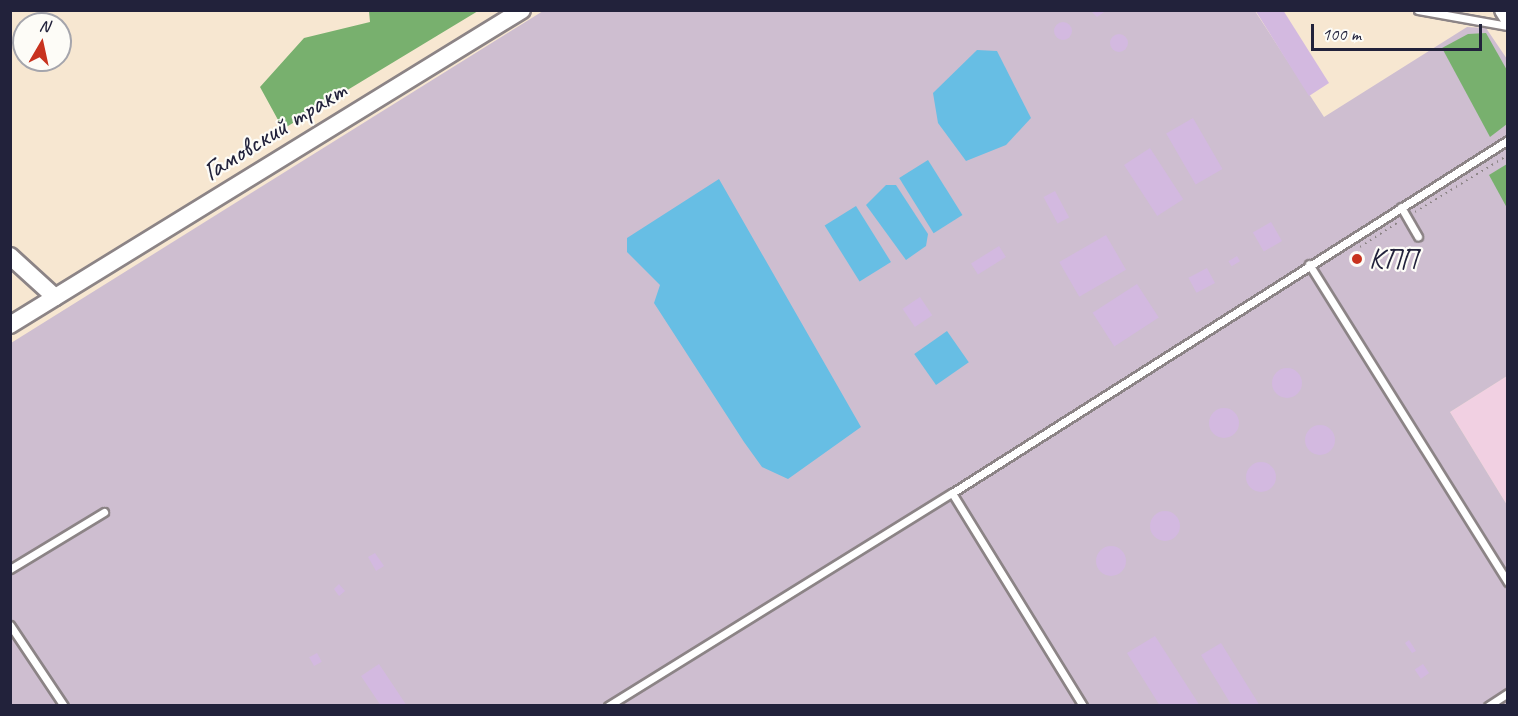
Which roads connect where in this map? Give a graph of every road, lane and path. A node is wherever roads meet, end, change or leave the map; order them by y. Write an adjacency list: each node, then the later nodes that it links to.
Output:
1 (522, 10): 14 (street, Гамовский тракт)
2 (1418, 10): 5 (lane)
3 (1503, 10): 4 (street)
4 (1508, 18)
5 (1508, 26)
6 (1508, 140): 8 (lane)
7 (1508, 156): 9 (path)
8 (1401, 207): 9 (lane); 13 (lane)
9 (1407, 217): 10 (lane); 11 (path)
10 (1418, 237)
11 (1359, 252)
12 (10, 256): 14 (street)
13 (1309, 264): 16 (lane); 19 (lane)
14 (55, 297): 15 (street, Гамовский тракт)
15 (10, 325)
16 (952, 493): 23 (lane); 24 (lane)
17 (104, 512): 18 (lane)
18 (10, 569)
19 (1508, 582)
20 (10, 625): 22 (lane)
21 (1508, 693): 25 (lane)
22 (64, 705)
23 (608, 705)
24 (1083, 705)
25 (1488, 705)

